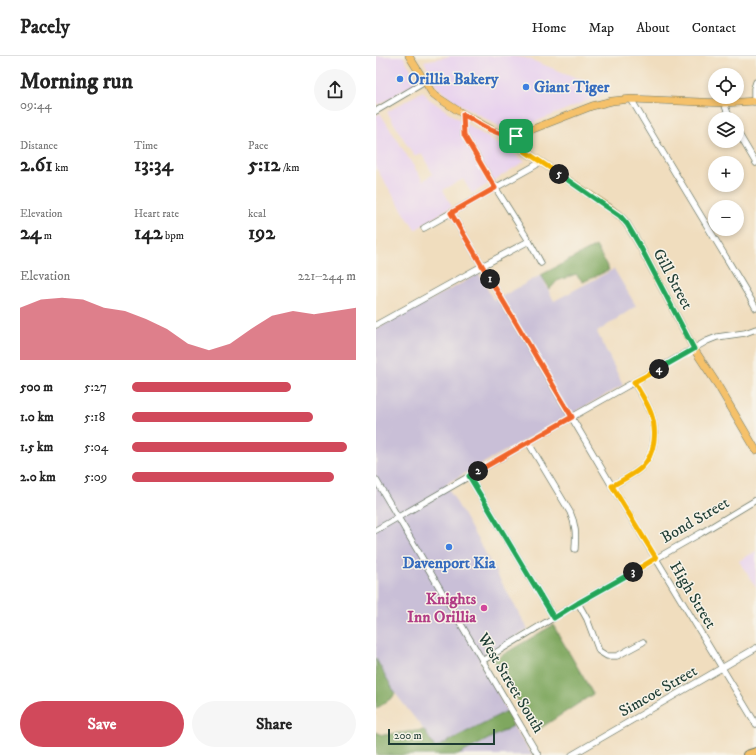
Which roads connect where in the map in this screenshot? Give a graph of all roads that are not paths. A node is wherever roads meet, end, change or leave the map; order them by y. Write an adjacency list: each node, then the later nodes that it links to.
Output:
1 (409, 56): 2 (main road)
2 (425, 82): 8 (street); 9 (main road)
3 (756, 82): 5 (street)
4 (631, 99): 6 (main road); 10 (main road); 20 (street)
5 (755, 101): 7 (main road)
6 (708, 102)
7 (744, 102)
8 (376, 111)
9 (463, 114): 10 (main road); 14 (street)
10 (516, 136): 12 (main road, Gill Street)
11 (744, 143): 13 (street)
12 (539, 162): 14 (street); 23 (main road, Gill Street)
13 (756, 163)
14 (495, 188): 15 (street); 17 (street)
15 (451, 213): 16 (street); 19 (street, High Street)
16 (424, 228)
17 (529, 241): 18 (street); 19 (street)
18 (541, 263)
19 (482, 266): 21 (street); 25 (street, High Street)
20 (756, 308)
21 (376, 324)
22 (756, 329): 23 (street)
23 (694, 349): 24 (street); 27 (main road, Gill Street)
24 (634, 382): 25 (street); 30 (street)
25 (572, 417): 26 (street); 30 (street, High Street)
26 (528, 442): 28 (street); 34 (street)
27 (756, 450)
28 (469, 476): 32 (street); 37 (street)
29 (376, 480): 32 (street, West Street South)
30 (612, 486): 35 (street, High Street)
31 (756, 500): 35 (street, Bond Street)
32 (398, 517): 33 (street); 40 (street, West Street South)
33 (376, 530)
34 (575, 549)
35 (656, 558): 36 (street, Bond Street); 41 (street, High Street)
36 (578, 603): 37 (street, Bond Street); 38 (street)
37 (554, 618): 40 (street, Bond Street)
38 (643, 642)
39 (756, 648): 41 (street, Simcoe Street)
40 (482, 661): 44 (street, West Street South)
41 (722, 668): 42 (street, High Street); 45 (street, Simcoe Street)
42 (756, 724)
43 (756, 752): 46 (highway)
44 (538, 755)
45 (572, 755)
46 (747, 755)

